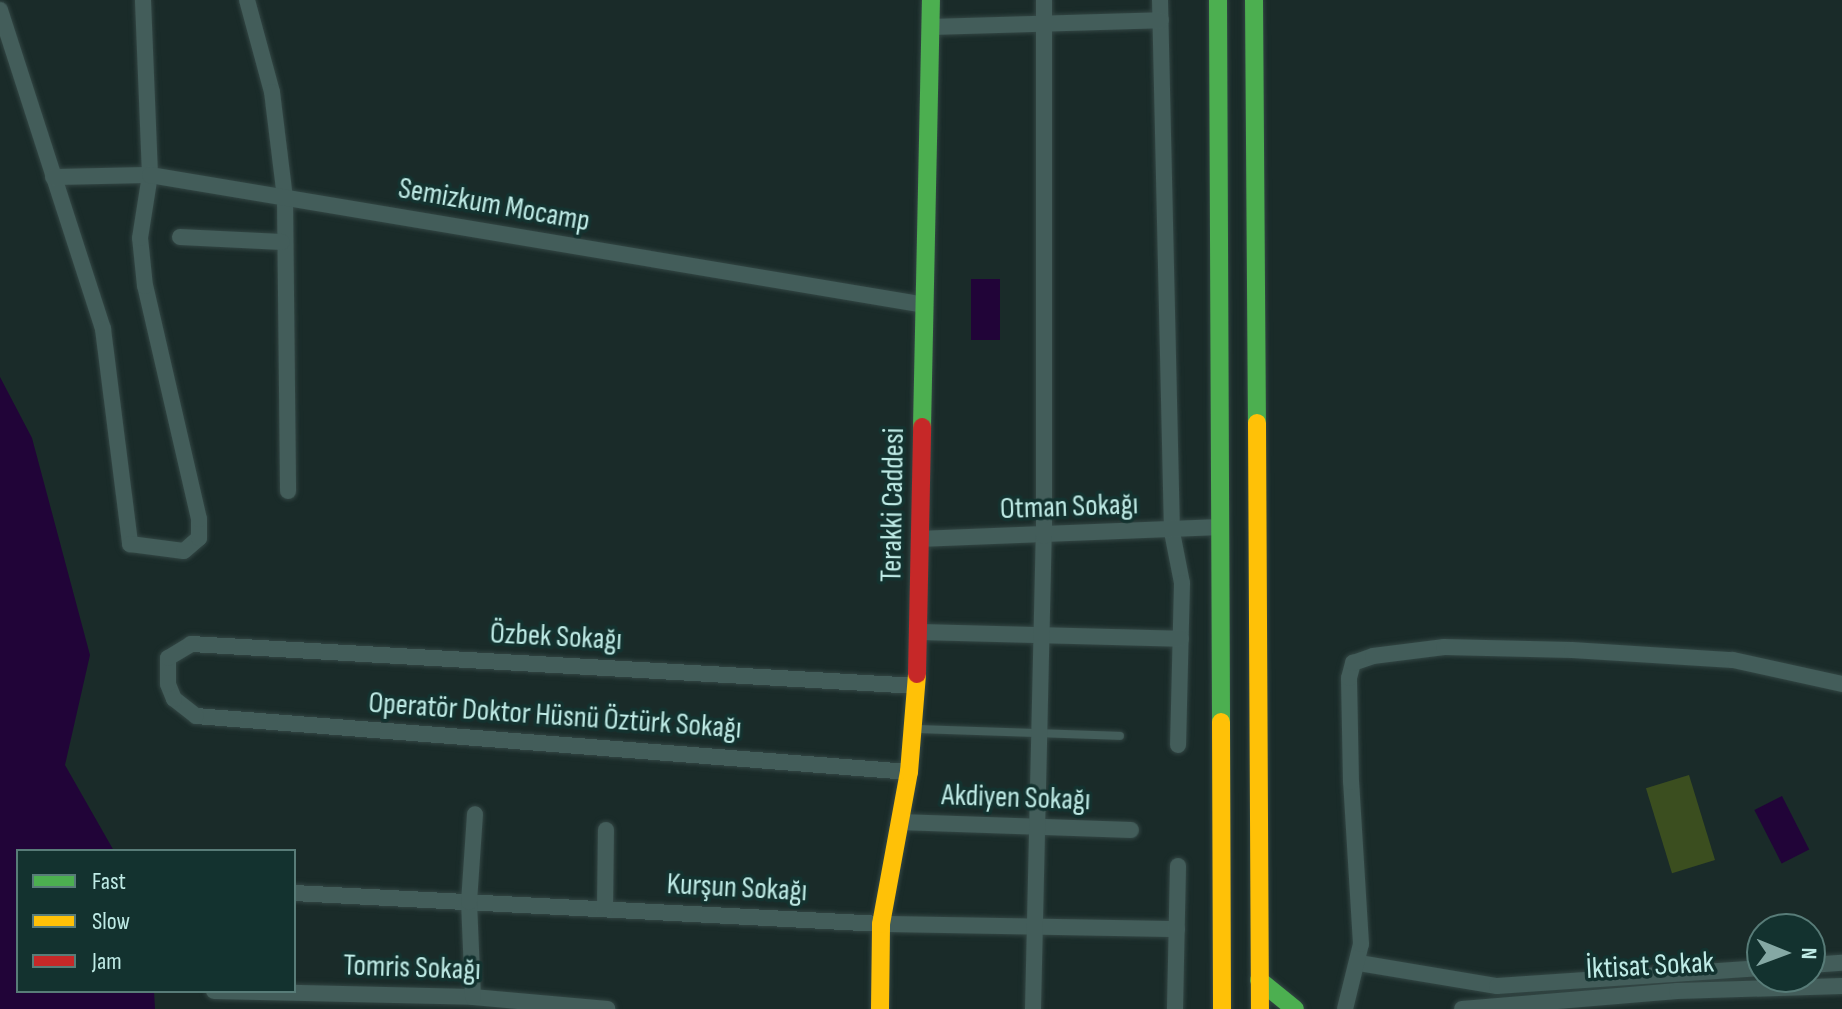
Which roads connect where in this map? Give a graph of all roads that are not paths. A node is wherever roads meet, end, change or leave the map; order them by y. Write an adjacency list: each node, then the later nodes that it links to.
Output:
1 (143, 0): 12 (street)
2 (247, 0): 14 (street)
3 (931, 0): 11 (main road, Terakki Caddesi)
4 (1044, 0): 10 (street)
5 (1160, 0): 9 (street)
6 (1218, 0): 19 (main road)
7 (1254, 0): 48 (main road)
8 (0, 10): 13 (street)
9 (1161, 20): 10 (street); 20 (street)
10 (1044, 21): 11 (street); 21 (street)
11 (930, 27): 17 (main road, Terakki Caddesi)
12 (150, 175): 13 (street, Semizkum Mocamp); 13 (street); 14 (street, Semizkum Mocamp)
13 (53, 177)
14 (285, 198): 16 (street); 17 (street, Semizkum Mocamp)
15 (180, 237): 16 (street)
16 (282, 242): 18 (street)
17 (925, 305): 22 (main road, Terakki Caddesi)
18 (288, 491)
19 (1219, 527): 20 (street, Otman Sokağı); 58 (main road)
20 (1172, 532): 21 (street, Otman Sokağı); 25 (street)
21 (1044, 536): 22 (street, Otman Sokağı); 24 (street)
22 (920, 539): 23 (main road, Terakki Caddesi)
23 (918, 632): 24 (street); 27 (main road, Terakki Caddesi)
24 (1041, 636): 25 (street); 30 (street)
25 (1181, 639): 32 (street)
26 (1842, 684): 46 (street)
27 (917, 686): 28 (street, Özbek Sokağı); 29 (main road, Terakki Caddesi)
28 (196, 716): 33 (street, Operatör Doktor Hüsnü Öztürk Sokağı)
29 (913, 729): 30 (lane); 33 (main road, Terakki Caddesi)
30 (1038, 736): 31 (lane); 36 (street)
31 (1120, 736)
32 (1178, 745)
33 (909, 772): 35 (main road, Terakki Caddesi)
34 (475, 814): 41 (street)
35 (900, 822): 36 (street, Akdiyen Sokağı); 43 (main road, Terakki Caddesi)
36 (1036, 827): 38 (street, Akdiyen Sokağı); 44 (street)
37 (606, 830): 42 (street)
38 (1131, 830)
39 (1178, 866): 45 (street)
40 (296, 893): 41 (street, Kurşun Sokağı)
41 (469, 902): 42 (street, Kurşun Sokağı); 51 (street)
42 (605, 909): 43 (street, Kurşun Sokağı)
43 (881, 924): 44 (street, Kurşun Sokağı); 55 (main road, Terakki Caddesi)
44 (1031, 924): 45 (street, Kurşun Sokağı); 56 (street)
45 (1177, 929): 57 (street)
46 (1359, 963): 47 (street); 61 (street)
47 (1746, 969)
48 (1259, 980): 59 (main road); 60 (main road)
49 (1842, 986): 62 (street, İktisat Sokak)
50 (254, 993): 52 (street, Tomris Sokağı)
51 (473, 997): 52 (street, Tomris Sokağı); 53 (street, Tomris Sokağı)
52 (452, 1003)
53 (601, 1009): 54 (street, Tomris Sokağı)
54 (607, 1009)
55 (880, 1009)
56 (1033, 1009)
57 (1175, 1009)
58 (1222, 1009)
59 (1260, 1009)
60 (1295, 1009)
61 (1345, 1009)
62 (1462, 1009)

